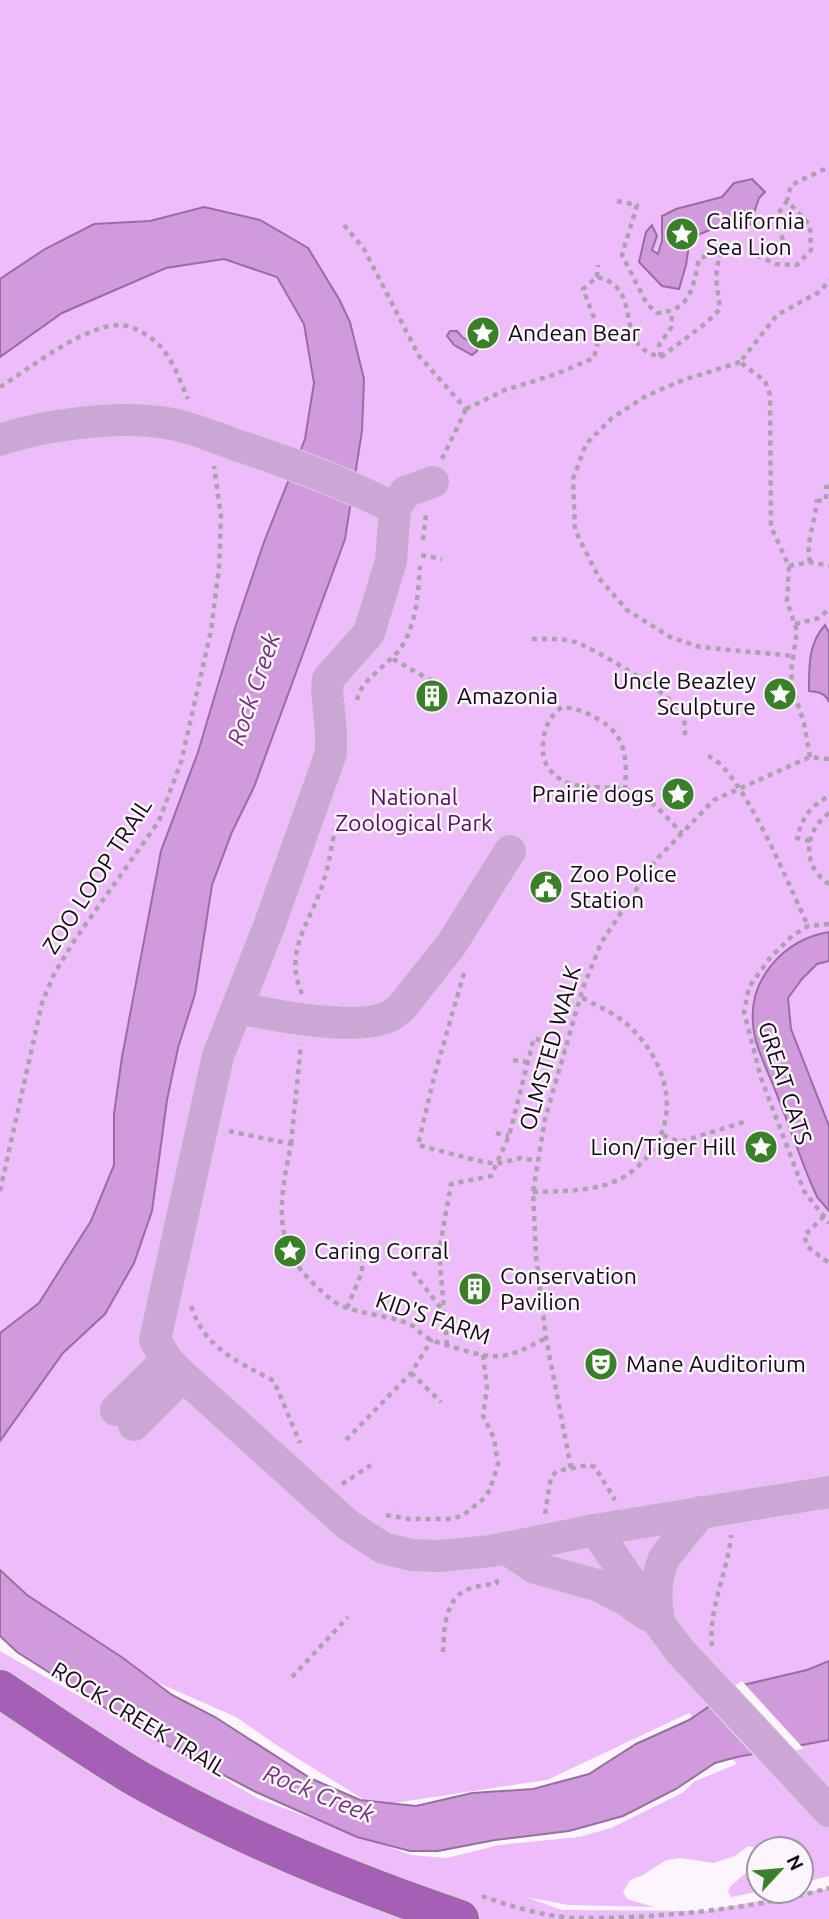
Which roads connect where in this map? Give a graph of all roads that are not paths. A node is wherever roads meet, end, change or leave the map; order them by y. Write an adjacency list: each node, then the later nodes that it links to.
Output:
1 (0, 440): 3 (street)
2 (433, 482): 3 (street)
3 (389, 506): 5 (street)
4 (510, 851): 5 (street)
5 (237, 1008): 6 (street)
6 (175, 1368): 7 (street); 11 (street)
7 (125, 1418)
8 (829, 1492): 9 (street)
9 (701, 1512): 10 (street); 12 (street)
10 (595, 1530): 11 (street); 12 (street)
11 (500, 1563): 12 (street)
12 (659, 1623): 14 (street)
13 (0, 1689): 15 (main road)
14 (829, 1811)
15 (470, 1907)

